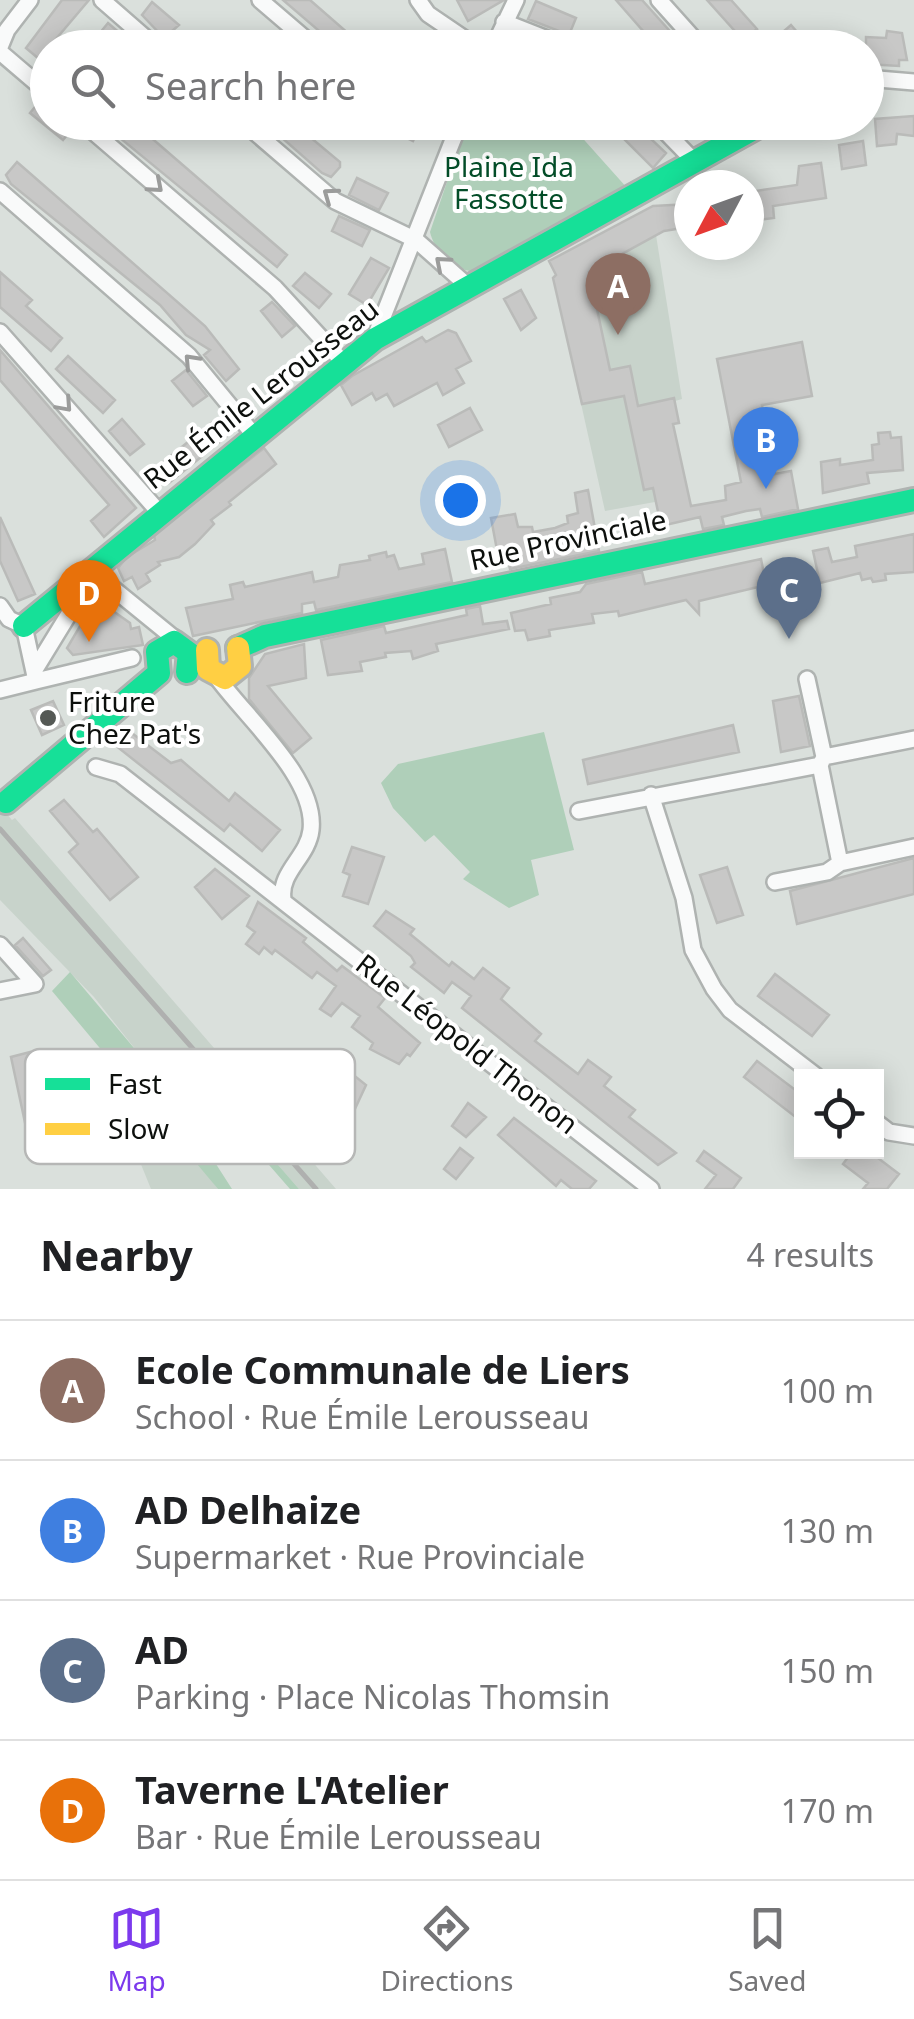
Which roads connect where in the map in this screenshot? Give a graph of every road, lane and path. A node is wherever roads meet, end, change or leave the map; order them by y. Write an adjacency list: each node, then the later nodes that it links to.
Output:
1 (30, 0): 14 (street)
2 (102, 0): 8 (street)
3 (260, 0): 9 (street)
4 (418, 0): 10 (street)
5 (516, 0): 7 (street)
6 (659, 0): 13 (street)
7 (504, 22): 11 (street); 12 (street)
8 (136, 30)
9 (295, 30)
10 (452, 30)
11 (500, 30)
12 (524, 30)
13 (686, 30)
14 (0, 50): 15 (street)
15 (30, 77)
16 (884, 80): 17 (street)
17 (914, 82)
18 (103, 140): 29 (street, one-way to 29)
19 (264, 140): 25 (street, one-way to 19)
20 (449, 140): 25 (street)
21 (674, 140): 23 (street)
22 (734, 140): 23 (main road, Rue Émile Lerousseau)
23 (695, 162): 26 (main road, Rue Émile Lerousseau)
24 (0, 192): 30 (street, one-way to 24)
25 (416, 240): 26 (street, one-way to 25); 28 (street)
26 (469, 287): 28 (main road, Rue Émile Lerousseau)
27 (0, 332): 32 (street, one-way to 32)
28 (375, 338): 29 (main road, Rue Émile Lerousseau)
29 (344, 364): 30 (main road, Rue Émile Lerousseau)
30 (254, 436): 32 (main road, Rue Émile Lerousseau)
31 (914, 500): 39 (main road, Rue Provinciale)
32 (158, 511): 33 (main road, Rue Émile Lerousseau)
33 (94, 573): 35 (street); 36 (main road, Rue Émile Lerousseau); 40 (street)
34 (0, 606): 36 (street)
35 (153, 623): 38 (street); 39 (street)
36 (24, 626): 40 (street)
37 (132, 658): 40 (street)
38 (158, 662): 39 (main road, Rue Provinciale); 39 (main road, Rue Provinciale); 47 (main road, Rue Provinciale)
39 (204, 663): 52 (street)
40 (35, 676): 42 (street)
41 (807, 679): 44 (street)
42 (0, 690)
43 (914, 739): 44 (street)
44 (822, 761): 46 (street); 50 (street)
45 (96, 767): 52 (street, Rue Léopold Thonon)
46 (651, 795): 48 (street); 55 (street)
47 (6, 802)
48 (579, 811)
49 (914, 847): 50 (street)
50 (840, 863): 51 (street)
51 (775, 882)
52 (283, 900): 58 (street, Rue Léopold Thonon)
53 (0, 945): 54 (street)
54 (0, 991)
55 (807, 1069)
56 (884, 1128): 57 (street)
57 (914, 1136)
58 (651, 1189)

